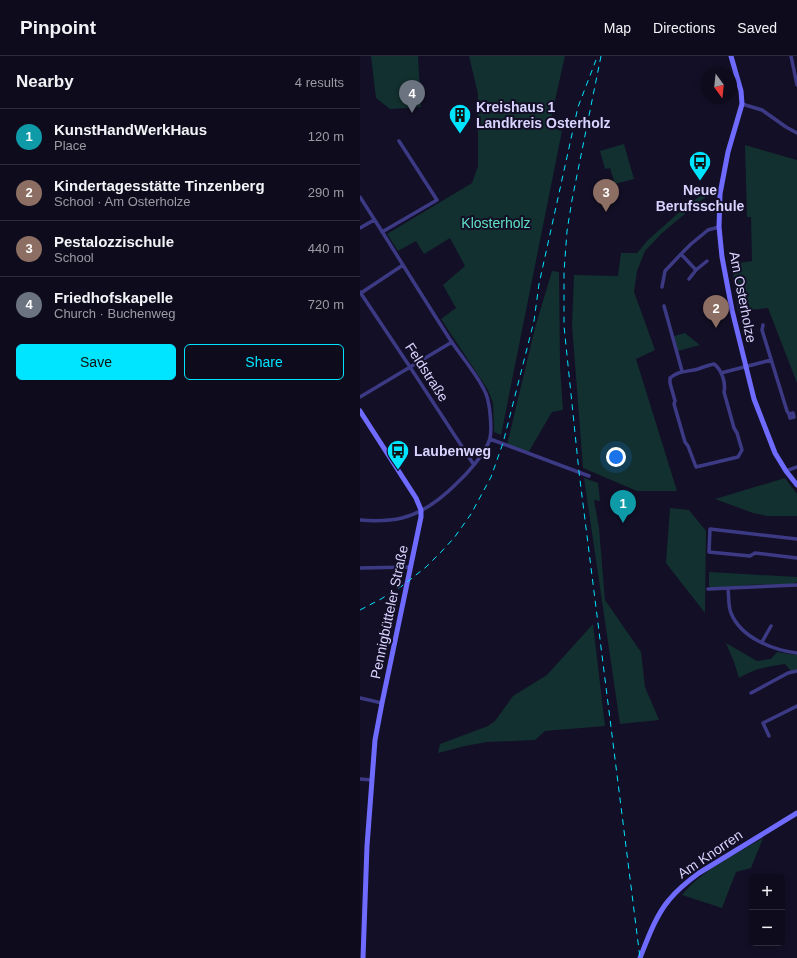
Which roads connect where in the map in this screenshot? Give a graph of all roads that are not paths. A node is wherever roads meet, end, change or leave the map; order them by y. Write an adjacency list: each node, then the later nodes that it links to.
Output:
1 (731, 56): 4 (street)
2 (791, 56): 3 (street)
3 (797, 85)
4 (742, 104): 5 (street); 9 (street, Am Osterholze)
5 (797, 133)
6 (399, 141): 11 (street)
7 (360, 197): 8 (street)
8 (374, 220): 10 (street); 11 (street)
9 (719, 227): 12 (street); 23 (street, Am Osterholze)
10 (360, 228)
11 (382, 232): 14 (street)
12 (680, 254): 15 (street); 17 (street)
13 (708, 261): 15 (street)
14 (403, 265): 18 (street); 21 (street)
15 (696, 270): 16 (street)
16 (689, 279)
17 (662, 287)
18 (360, 293): 24 (street, Feldstraße)
19 (664, 306): 25 (street)
20 (763, 325): 22 (street)
21 (452, 342): 24 (street); 30 (street)
22 (771, 360): 23 (street); 29 (street)
23 (745, 366): 26 (street); 33 (street, Am Osterholze)
24 (410, 367): 27 (street); 31 (street, Feldstraße)
25 (682, 371): 26 (street); 26 (street)
26 (721, 373)
27 (360, 397)
28 (360, 411): 36 (street)
29 (789, 414)
30 (490, 439): 31 (street); 34 (street)
31 (474, 465): 36 (street)
32 (797, 467): 33 (street)
33 (786, 471): 35 (street, Am Osterholze)
34 (589, 476)
35 (797, 485)
36 (421, 510): 37 (street); 40 (street, Pennigbütteler Straße)
37 (360, 520)
38 (797, 539): 39 (street)
39 (797, 558)
40 (411, 567): 41 (street); 51 (street, Pennigbütteler Straße)
41 (360, 568)
42 (797, 585): 43 (street)
43 (728, 588): 44 (street); 46 (street)
44 (708, 589)
45 (770, 626): 46 (street)
46 (762, 642): 47 (street)
47 (797, 653)
48 (797, 670): 49 (street)
49 (751, 693)
50 (360, 698): 51 (street)
51 (382, 703): 55 (street, Pennigbütteler Straße)
52 (797, 706): 53 (street)
53 (769, 736)
54 (360, 779): 55 (street)
55 (372, 780): 58 (street, Pennigbütteler Straße)
56 (797, 813): 57 (street, Am Knorren)
57 (641, 955)
58 (363, 958)

